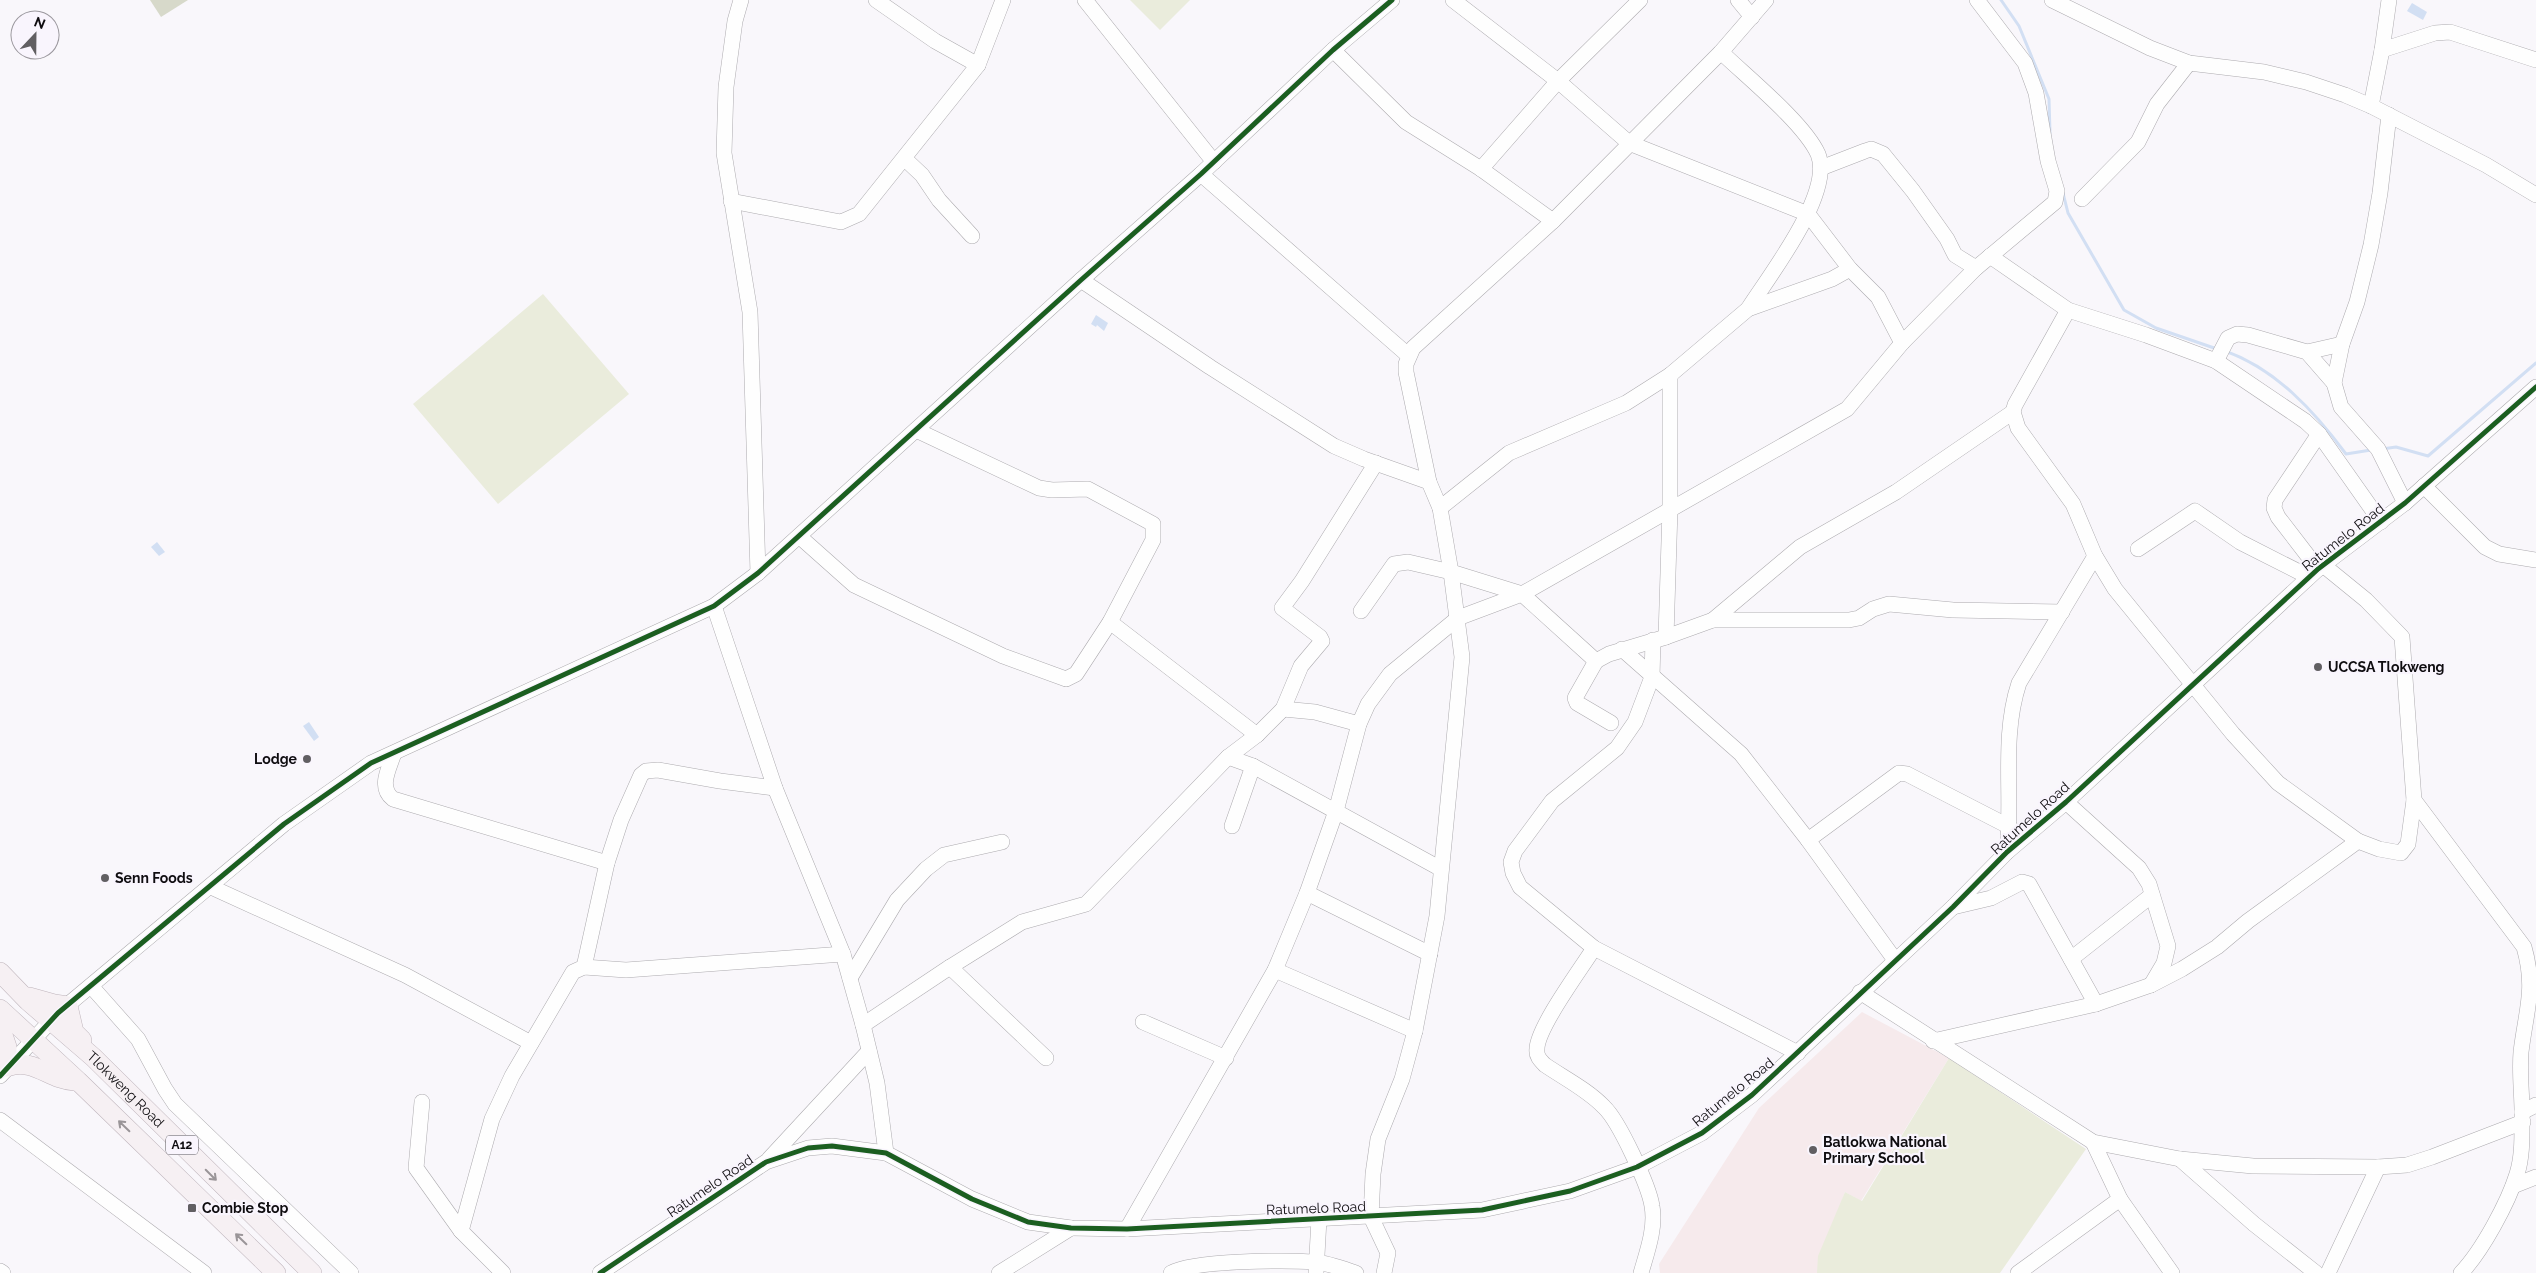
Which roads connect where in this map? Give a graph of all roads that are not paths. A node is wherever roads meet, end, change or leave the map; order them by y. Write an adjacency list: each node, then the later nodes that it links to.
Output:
1 (741, 0): 31 (street)
2 (876, 0): 19 (street)
3 (1003, 0): 19 (street)
4 (1085, 0): 25 (street)
5 (1392, 0): 14 (street)
6 (1454, 0): 20 (street)
7 (1640, 0): 20 (street)
8 (1738, 0): 13 (street)
9 (1766, 0): 13 (street)
10 (1977, 0): 35 (street)
11 (2052, 0): 18 (street)
12 (2389, 0): 15 (street)
13 (1752, 17): 16 (street)
14 (1333, 50): 25 (street); 27 (street)
15 (2382, 50): 17 (street); 21 (street)
16 (1721, 52): 23 (street); 26 (street)
17 (2536, 60)
18 (2190, 63): 21 (street); 30 (street)
19 (978, 65): 24 (street)
20 (1558, 81): 23 (street); 27 (street)
21 (2371, 106): 22 (street)
22 (2389, 115): 29 (street); 42 (street)
23 (1630, 144): 32 (street); 33 (street)
24 (905, 159): 31 (street); 34 (street)
25 (1214, 162): 28 (street)
26 (1821, 168): 32 (street); 37 (street)
27 (1481, 169): 33 (street)
28 (1201, 174): 38 (street); 44 (street)
29 (2536, 195)
30 (2082, 199)
31 (731, 200): 65 (street)
32 (1808, 214): 36 (street); 39 (street)
33 (1553, 222): 44 (street)
34 (972, 236)
35 (1990, 256): 37 (street); 40 (street)
36 (1850, 268): 39 (street); 41 (street)
37 (1976, 268): 41 (street)
38 (1080, 280): 50 (street); 52 (street)
39 (1748, 309): 46 (street)
40 (2068, 310): 45 (street); 49 (street)
41 (1902, 343): 57 (street)
42 (2342, 344): 43 (street); 47 (street)
43 (2307, 352): 45 (street); 47 (street)
44 (1409, 356): 53 (street)
45 (2216, 361): 51 (street)
46 (1670, 375): 56 (street); 57 (street)
47 (2334, 383): 55 (street)
48 (2536, 387): 54 (street, Ratumelo Road)
49 (2013, 412): 61 (street); 71 (street)
50 (916, 430): 59 (street); 72 (street)
51 (2319, 434): 58 (street); 63 (street)
52 (1376, 463): 53 (street); 78 (street)
53 (1429, 482): 56 (street)
54 (2424, 486): 55 (street, Ratumelo Road); 62 (street)
55 (2405, 503): 58 (street, Ratumelo Road)
56 (1440, 508): 64 (street)
57 (1670, 509): 66 (street); 73 (street)
58 (2382, 522): 63 (street, Ratumelo Road)
59 (800, 537): 65 (street); 72 (street)
60 (2138, 549): 63 (street)
61 (2095, 556): 69 (street); 77 (street)
62 (2536, 560)
63 (2316, 570): 77 (street, Ratumelo Road); 86 (street)
64 (1451, 572): 66 (street); 68 (street); 70 (street)
65 (758, 573): 67 (street)
66 (1522, 594): 70 (street); 75 (street)
67 (714, 606): 82 (street); 85 (street)
68 (1361, 611)
69 (2062, 612): 71 (street); 90 (street)
70 (1458, 618): 80 (street); 96 (street)
71 (1714, 620): 73 (street)
72 (1110, 622): 81 (street)
73 (1660, 638): 74 (street); 76 (street)
74 (1622, 649): 75 (street); 76 (street)
75 (1596, 661): 79 (street)
76 (1652, 677): 91 (street); 101 (street)
77 (2192, 683): 87 (street, Ratumelo Road); 92 (street)
78 (1283, 709): 80 (street); 81 (street)
79 (1611, 723)
80 (1359, 724): 88 (street)
81 (1258, 735): 83 (street)
82 (394, 753): 95 (street); 97 (street)
83 (1228, 757): 84 (street); 108 (street)
84 (1253, 766): 88 (street); 89 (street)
85 (774, 788): 95 (street); 103 (street)
86 (2414, 800): 92 (street); 102 (street)
87 (2066, 802): 94 (street, Ratumelo Road); 99 (street)
88 (1336, 811): 96 (street); 98 (street)
89 (1232, 826)
90 (2010, 827): 91 (street); 94 (street)
91 (1808, 840): 106 (street)
92 (2358, 841): 112 (street)
93 (1002, 842): 111 (street)
94 (2007, 852): 100 (street, Ratumelo Road)
95 (607, 863): 107 (street)
96 (1442, 869): 104 (street)
97 (211, 887): 113 (street); 125 (street)
98 (1307, 893): 104 (street); 109 (street)
99 (2152, 895): 105 (street); 112 (street)
100 (1953, 907): 105 (street); 106 (street, Ratumelo Road)
101 (1594, 948): 127 (street); 141 (street)
102 (2530, 950): 135 (street)
103 (843, 954): 107 (street); 111 (street)
104 (1430, 954): 122 (street)
105 (2071, 959): 115 (street)
106 (1895, 960): 114 (street, Ratumelo Road)
107 (584, 967): 125 (street)
108 (950, 967): 120 (street); 129 (street)
109 (1275, 970): 122 (street); 130 (street)
110 (6, 978): 116 (main road); 118 (main road, Tlokweng Road / A12)
111 (850, 978): 120 (street)
112 (2151, 985): 115 (street)
113 (91, 986): 116 (street); 156 (street)
114 (1860, 992): 124 (street); 127 (street, Ratumelo Road)
115 (2096, 1004): 124 (street)
116 (68, 1006): 118 (street); 128 (main road)
117 (0, 1010): 123 (main road, Tlokweng Road / A12)
118 (50, 1020): 123 (street); 128 (main road, Tlokweng Road / A12)
119 (1143, 1022): 130 (street)
120 (864, 1025): 126 (street)
121 (0, 1026): 131 (main road)
122 (1415, 1031): 146 (street)
123 (33, 1040): 131 (street); 132 (main road, Tlokweng Road / A12)
124 (1933, 1041): 137 (street)
125 (531, 1043): 150 (street)
126 (869, 1052): 138 (street); 140 (street)
127 (1798, 1053): 141 (street, Ratumelo Road)
128 (93, 1057): 155 (main road, Tlokweng Road / A12, one-way to 155)
129 (1046, 1058)
130 (1226, 1058): 149 (street)
131 (4, 1071): 132 (main road)
132 (78, 1081): 154 (main road, Tlokweng Road / A12, one-way to 132)
133 (422, 1102): 150 (street)
134 (2536, 1105): 135 (street)
135 (2522, 1117): 142 (street); 144 (street)
136 (0, 1120): 153 (street)
137 (2093, 1142): 139 (street); 145 (street)
138 (886, 1152): 140 (street, Ratumelo Road); 148 (street, Ratumelo Road)
139 (2180, 1159): 142 (street); 165 (street)
140 (766, 1162): 158 (street, Ratumelo Road)
141 (1637, 1167): 146 (street, Ratumelo Road); 163 (street)
142 (2378, 1167): 166 (street)
143 (2536, 1176): 144 (street)
144 (2513, 1186): 167 (street)
145 (2120, 1199): 152 (street); 164 (street)
146 (1371, 1217): 147 (street, Ratumelo Road); 162 (street)
147 (1319, 1219): 149 (street, Ratumelo Road); 151 (street)
148 (1071, 1228): 149 (street, Ratumelo Road); 159 (street)
149 (1127, 1229)
150 (461, 1231): 157 (street)
151 (1316, 1268): 160 (street); 161 (street)
152 (2024, 1271)
153 (204, 1273)
154 (276, 1273)
155 (312, 1273)
156 (351, 1273)
157 (503, 1273)
158 (600, 1273)
159 (999, 1273)
160 (1171, 1273)
161 (1356, 1273)
162 (1384, 1273)
163 (1641, 1273)
164 (2172, 1273)
165 (2316, 1273)
166 (2328, 1273)
167 (2461, 1273)

